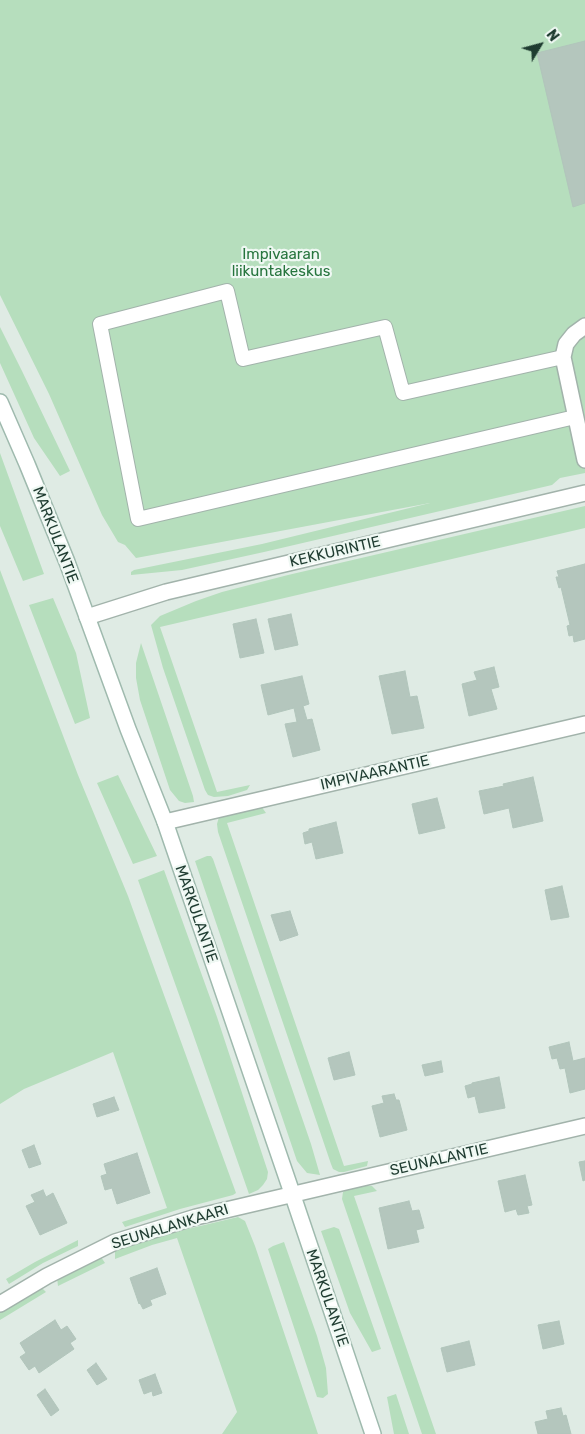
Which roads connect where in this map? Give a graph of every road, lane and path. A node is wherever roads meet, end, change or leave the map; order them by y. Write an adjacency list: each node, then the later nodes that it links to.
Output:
1 (584, 326): 2 (street)
2 (563, 358): 4 (street); 4 (lane)
3 (0, 402): 7 (street, MARKULANTIE)
4 (575, 417): 5 (street)
5 (585, 460)
6 (585, 493): 7 (street, KEKKURINTIE)
7 (87, 617): 9 (street, MARKULANTIE)
8 (585, 724): 9 (street, IMPIVAARANTIE)
9 (164, 822): 11 (street, MARKULANTIE)
10 (585, 1126): 11 (street, SEUNALANTIE)
11 (292, 1194): 12 (street, SEUNALANKAARI); 13 (street, MARKULANTIE)
12 (0, 1304)
13 (373, 1434)

